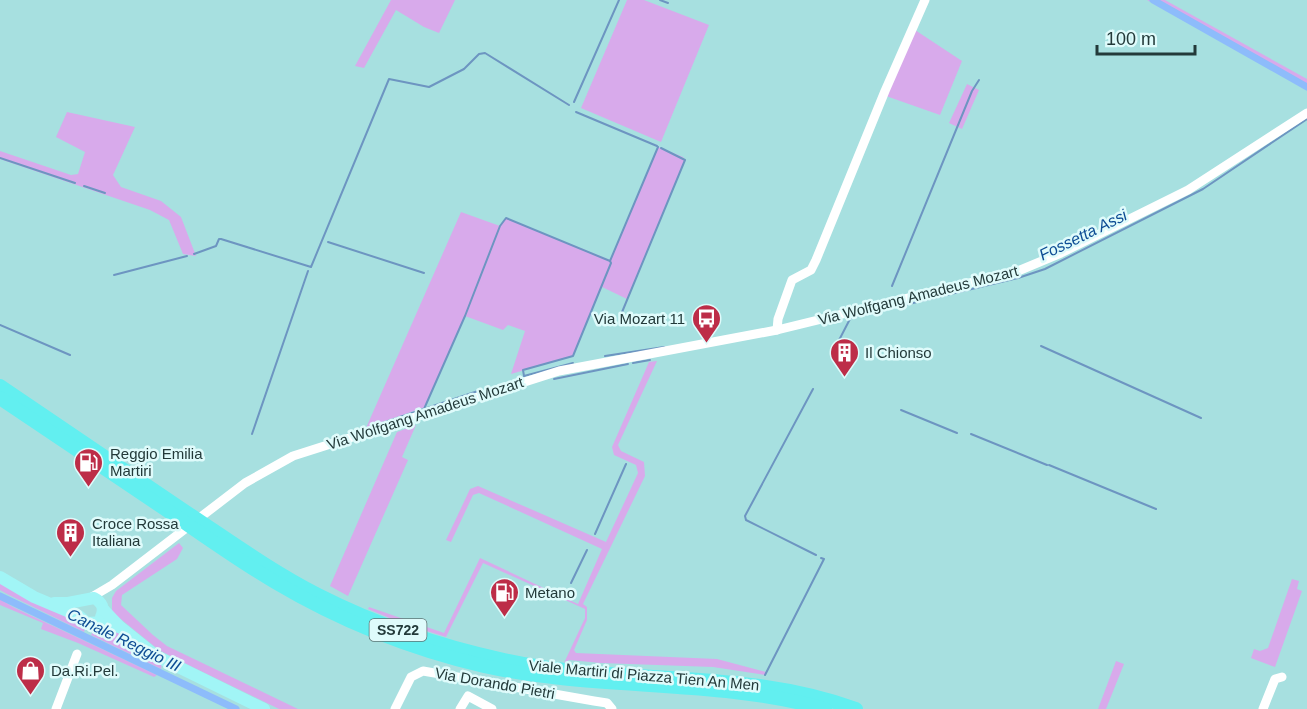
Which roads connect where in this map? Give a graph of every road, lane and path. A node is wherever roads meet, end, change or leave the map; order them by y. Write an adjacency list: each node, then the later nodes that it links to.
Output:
1 (926, 0): 3 (street)
2 (1307, 113): 3 (street, Via Wolfgang Amadeus Mozart)
3 (777, 330): 7 (street, Via Wolfgang Amadeus Mozart)
4 (0, 386): 25 (highway, Viale Martiri di Piazza Tien An Men / SS722)
5 (0, 398): 16 (highway, Viale Martiri di Piazza Tien An Men / SS722)
6 (0, 578): 9 (main road)
7 (112, 585): 8 (street, Via Wolfgang Amadeus Mozart); 10 (street, Via Wolfgang Amadeus Mozart)
8 (86, 599): 9 (main road); 10 (main road); 11 (main road)
9 (47, 603): 11 (main road)
10 (103, 608): 12 (main road); 13 (main road)
11 (79, 616): 12 (main road)
12 (94, 622): 13 (main road)
13 (120, 627): 18 (main road)
14 (77, 654): 17 (street)
15 (1282, 677): 26 (street)
16 (745, 692): 23 (highway, SS722); 24 (highway, Viale Martiri di Piazza Tien An Men / SS722)
17 (56, 709)
18 (264, 709)
19 (395, 709): 22 (street, Via Dorando Pietri)
20 (460, 709): 21 (street)
21 (492, 709)
22 (612, 709)
23 (802, 709)
24 (825, 709)
25 (856, 709)
26 (1263, 709)

